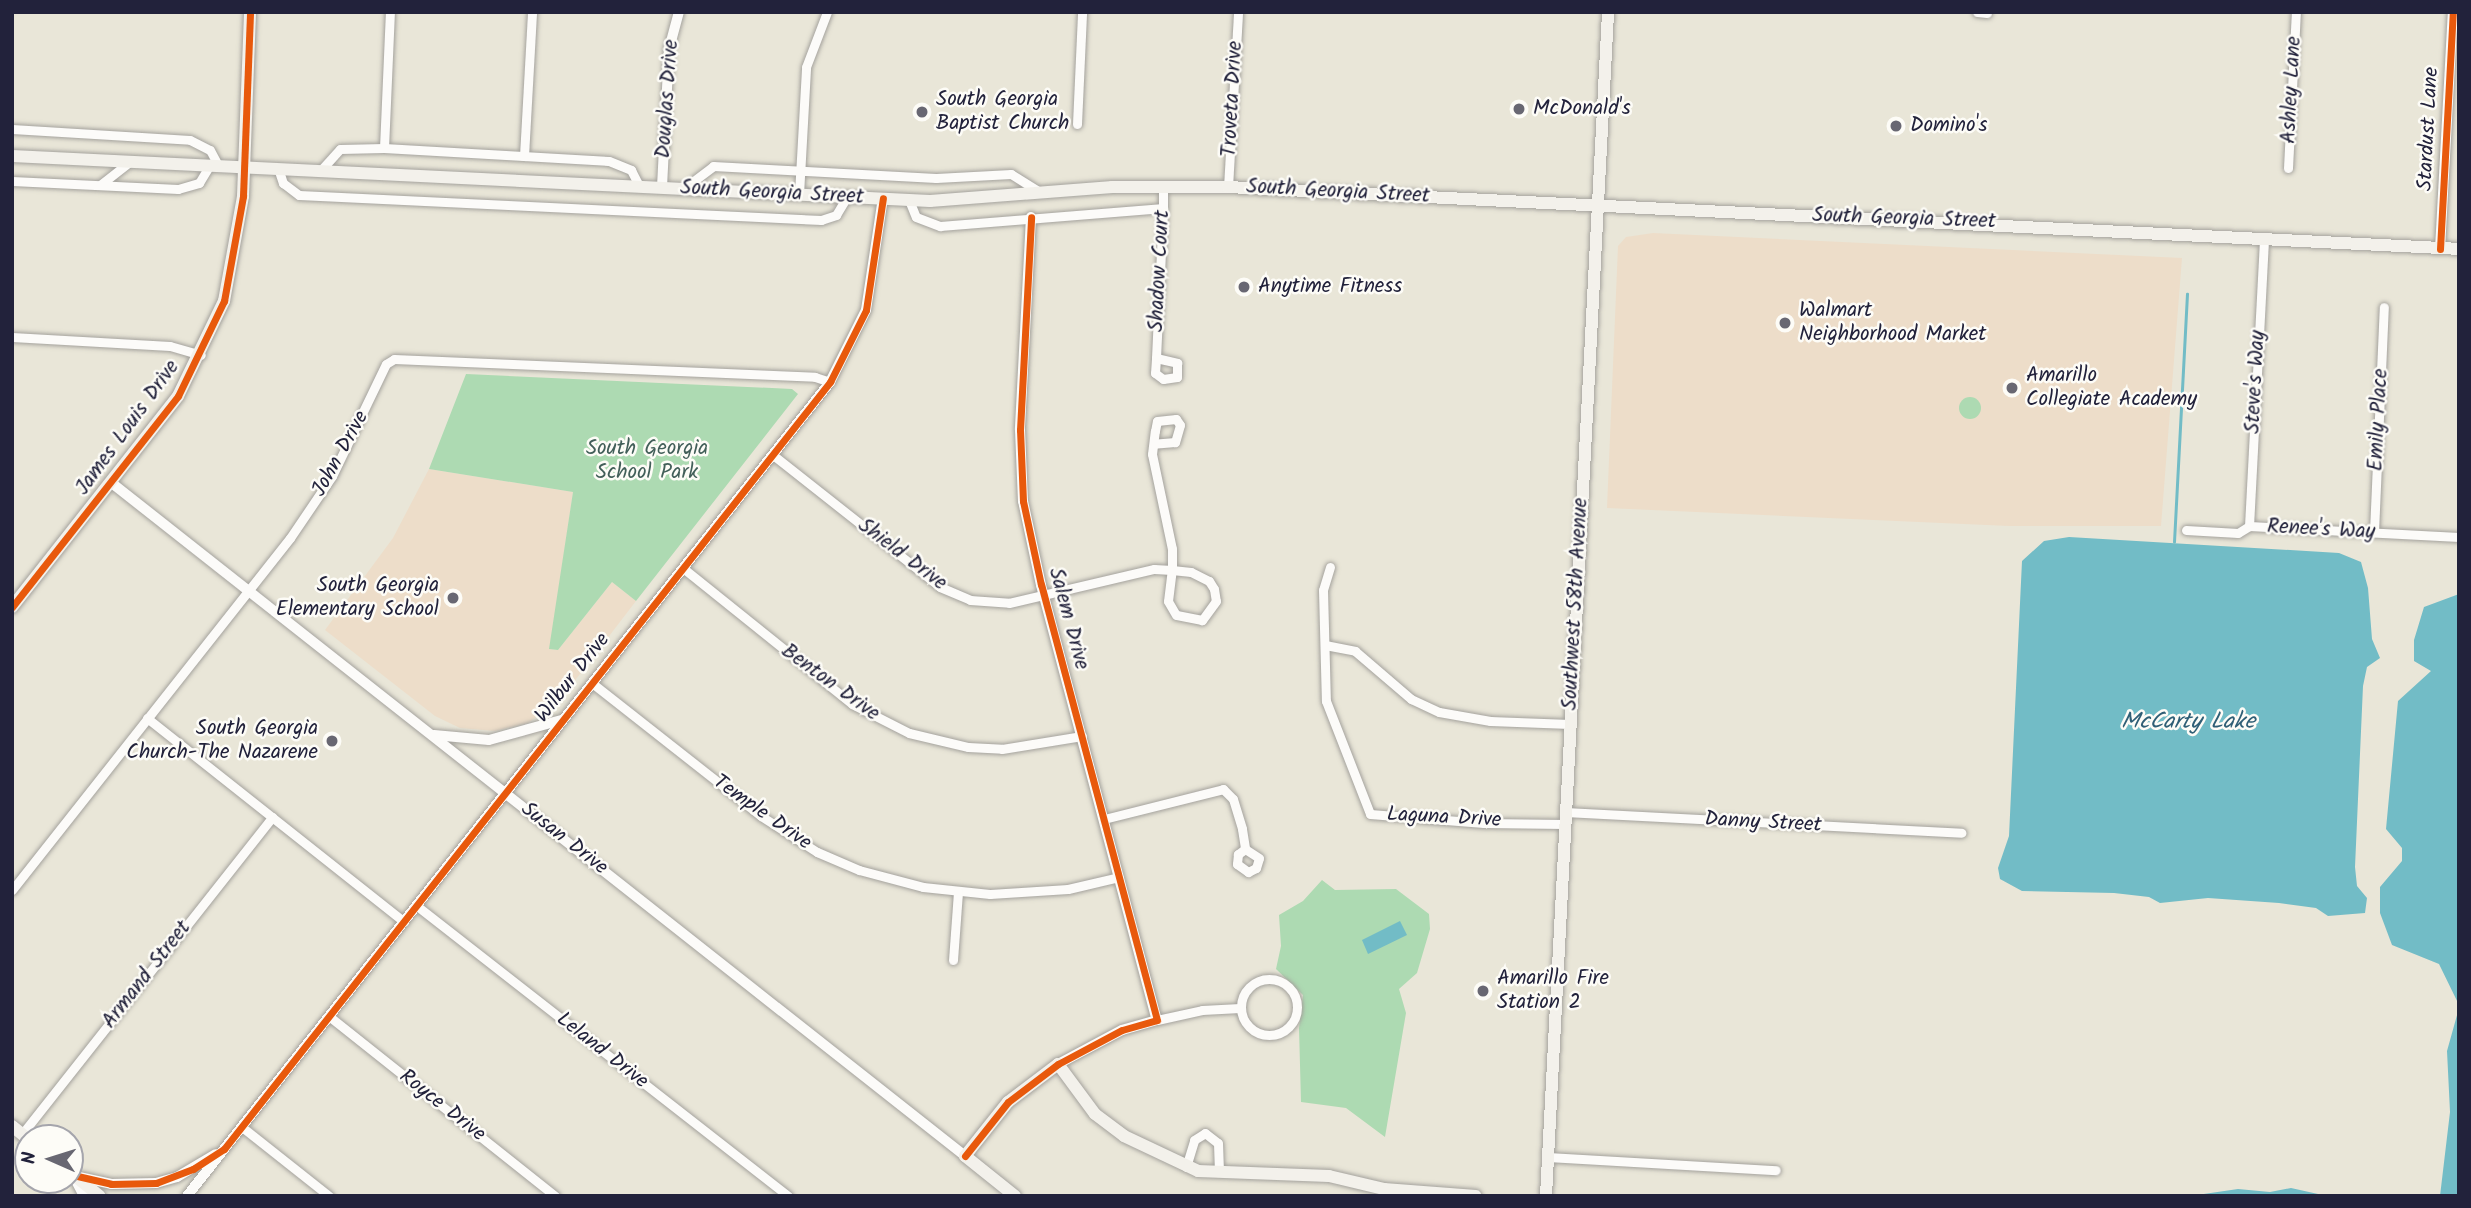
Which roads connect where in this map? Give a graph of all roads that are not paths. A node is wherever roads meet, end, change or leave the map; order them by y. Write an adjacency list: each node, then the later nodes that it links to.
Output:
1 (250, 12): 20 (main road, James Louis Drive)
2 (390, 12): 15 (street)
3 (531, 12): 17 (street)
4 (679, 12): 29 (street, Douglas Drive)
5 (827, 12): 24 (street)
6 (1082, 12): 13 (street)
7 (1238, 12): 30 (street, Troveta Drive)
8 (1608, 12): 37 (main road, Southwest 58th Avenue)
9 (1977, 12): 12 (street)
10 (2296, 12): 22 (street, Ashley Lane)
11 (2454, 12): 41 (street, Stardust Lane)
12 (1987, 13)
13 (1077, 124)
14 (12, 129): 19 (street)
15 (384, 148): 17 (street); 23 (street)
16 (12, 156): 18 (main road, South Georgia Street)
17 (524, 156): 28 (street)
18 (131, 161): 19 (main road, South Georgia Street); 26 (street)
19 (214, 165): 20 (main road, South Georgia Street); 26 (street)
20 (244, 166): 21 (main road, South Georgia Street); 45 (main road, James Louis Drive)
21 (278, 168): 23 (main road, South Georgia Street); 34 (street)
22 (2288, 168)
23 (321, 170): 28 (main road, South Georgia Street)
24 (800, 172): 31 (street); 32 (street); 33 (street)
25 (12, 181): 26 (street)
26 (100, 185)
27 (1163, 185): 30 (main road, South Georgia Street); 32 (main road, South Georgia Street); 38 (street, Shadow Court)
28 (639, 186): 29 (main road, South Georgia Street)
29 (662, 187): 31 (main road, South Georgia Street)
30 (1228, 187): 37 (main road, South Georgia Street)
31 (683, 188): 33 (main road, South Georgia Street)
32 (1042, 193): 36 (main road, South Georgia Street)
33 (799, 194): 34 (main road, South Georgia Street)
34 (847, 197): 35 (main road, South Georgia Street)
35 (883, 198): 36 (main road, South Georgia Street); 47 (street, Wilbur Drive)
36 (909, 200): 39 (street)
37 (1596, 206): 40 (main road, South Georgia Street); 65 (main road, Southwest 58th Avenue)
38 (1163, 208): 39 (street); 46 (street, Shadow Court)
39 (1031, 217): 59 (street, Salem Drive)
40 (2264, 238): 41 (main road, South Georgia Street); 51 (street, Steve's Way)
41 (2440, 248): 42 (main road, South Georgia Street)
42 (2459, 249)
43 (2384, 307): 53 (street, Emily Place)
44 (12, 337): 45 (street)
45 (201, 355): 50 (main road, James Louis Drive)
46 (1156, 358)
47 (830, 382): 49 (street, Wilbur Drive); 58 (street, John Drive)
48 (1153, 444): 57 (street)
49 (773, 455): 56 (street, Wilbur Drive); 59 (street, Shield Drive)
50 (113, 484): 58 (street, Susan Drive); 60 (main road, James Louis Drive)
51 (2249, 526): 52 (street, Renee's Way); 53 (street, Renee's Way)
52 (2186, 530)
53 (2374, 532): 54 (street, Renee's Way)
54 (2459, 537)
55 (1330, 567): 61 (street, Laguna Drive)
56 (683, 568): 62 (street, Wilbur Drive); 67 (street, Benton Drive)
57 (1172, 570): 57 (street); 59 (street, Shield Drive)
58 (250, 590): 63 (street, John Drive); 66 (street, Susan Drive)
59 (1044, 596): 67 (street, Salem Drive)
60 (12, 607)
61 (1325, 645): 65 (street); 70 (street, Laguna Drive)
62 (592, 683): 64 (street, Wilbur Drive); 76 (street, Temple Drive)
63 (147, 718): 69 (street); 75 (street, John Drive)
64 (563, 719): 66 (street); 68 (street, Wilbur Drive)
65 (1570, 724): 70 (main road, Southwest 58th Avenue)
66 (431, 734): 68 (street, Susan Drive)
67 (1082, 736): 71 (street, Salem Drive)
68 (506, 794): 77 (street, Wilbur Drive); 87 (street, Susan Drive)
69 (272, 817): 78 (street); 84 (street, Armand Street)
70 (1565, 818): 72 (street, Danny Street); 88 (main road, Southwest 58th Avenue)
71 (1104, 819): 73 (street); 74 (street, Salem Drive)
72 (1961, 833)
73 (1245, 849)
74 (1119, 877): 76 (street, Temple Drive); 82 (street, Salem Drive)
75 (12, 890)
76 (958, 892): 79 (street)
77 (417, 905): 78 (street, Wilbur Drive); 99 (street, Leland Drive)
78 (404, 922): 81 (street, Wilbur Drive)
79 (953, 960)
80 (1240, 1008): 80 (street); 82 (street)
81 (330, 1017): 85 (street, Wilbur Drive); 98 (street, Royce Drive)
82 (1157, 1020): 83 (street)
83 (1058, 1064): 87 (main road); 89 (main road)
84 (28, 1124)
85 (242, 1127): 86 (street, Wilbur Drive); 97 (street)
86 (224, 1149): 92 (street); 96 (street, Wilbur Drive)
87 (965, 1156): 100 (main road, Susan Drive)
88 (1548, 1157): 90 (street); 102 (main road, Southwest 58th Avenue)
89 (1186, 1167): 91 (main road); 91 (street)
90 (1776, 1170)
91 (1219, 1172): 94 (main road)
92 (84, 1177)
93 (84, 1184): 95 (main road)
94 (1436, 1195): 101 (main road)
95 (100, 1196)
96 (187, 1196)
97 (329, 1196)
98 (555, 1196)
99 (788, 1196)
100 (1014, 1196)
101 (1476, 1196)
102 (1546, 1196)

